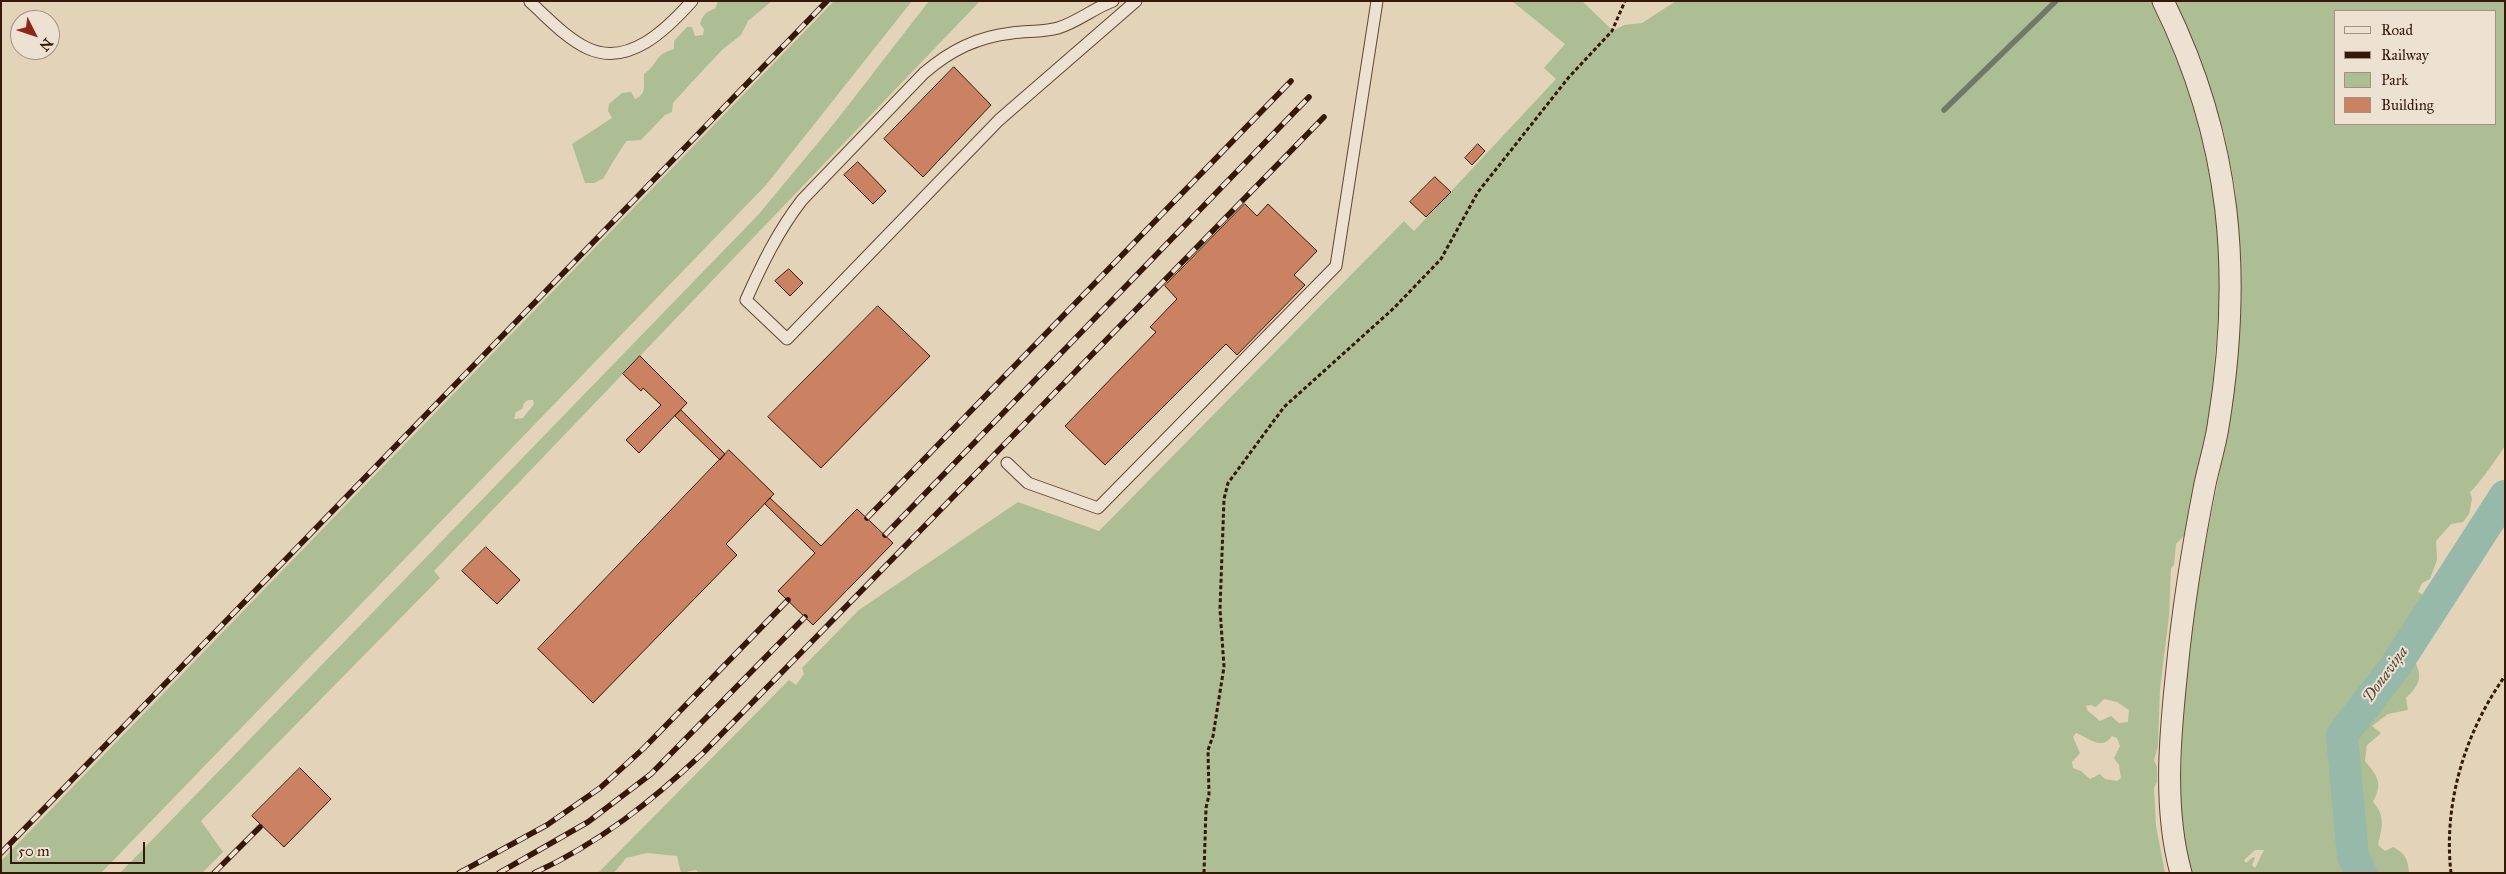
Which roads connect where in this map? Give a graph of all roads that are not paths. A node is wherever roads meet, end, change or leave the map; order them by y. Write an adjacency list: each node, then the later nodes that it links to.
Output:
1 (692, 1): 6 (lane)
2 (1113, 1): 3 (lane)
3 (1136, 1)
4 (1377, 1): 7 (lane)
5 (2164, 1): 8 (street)
6 (530, 2)
7 (1007, 464)
8 (2181, 873)

